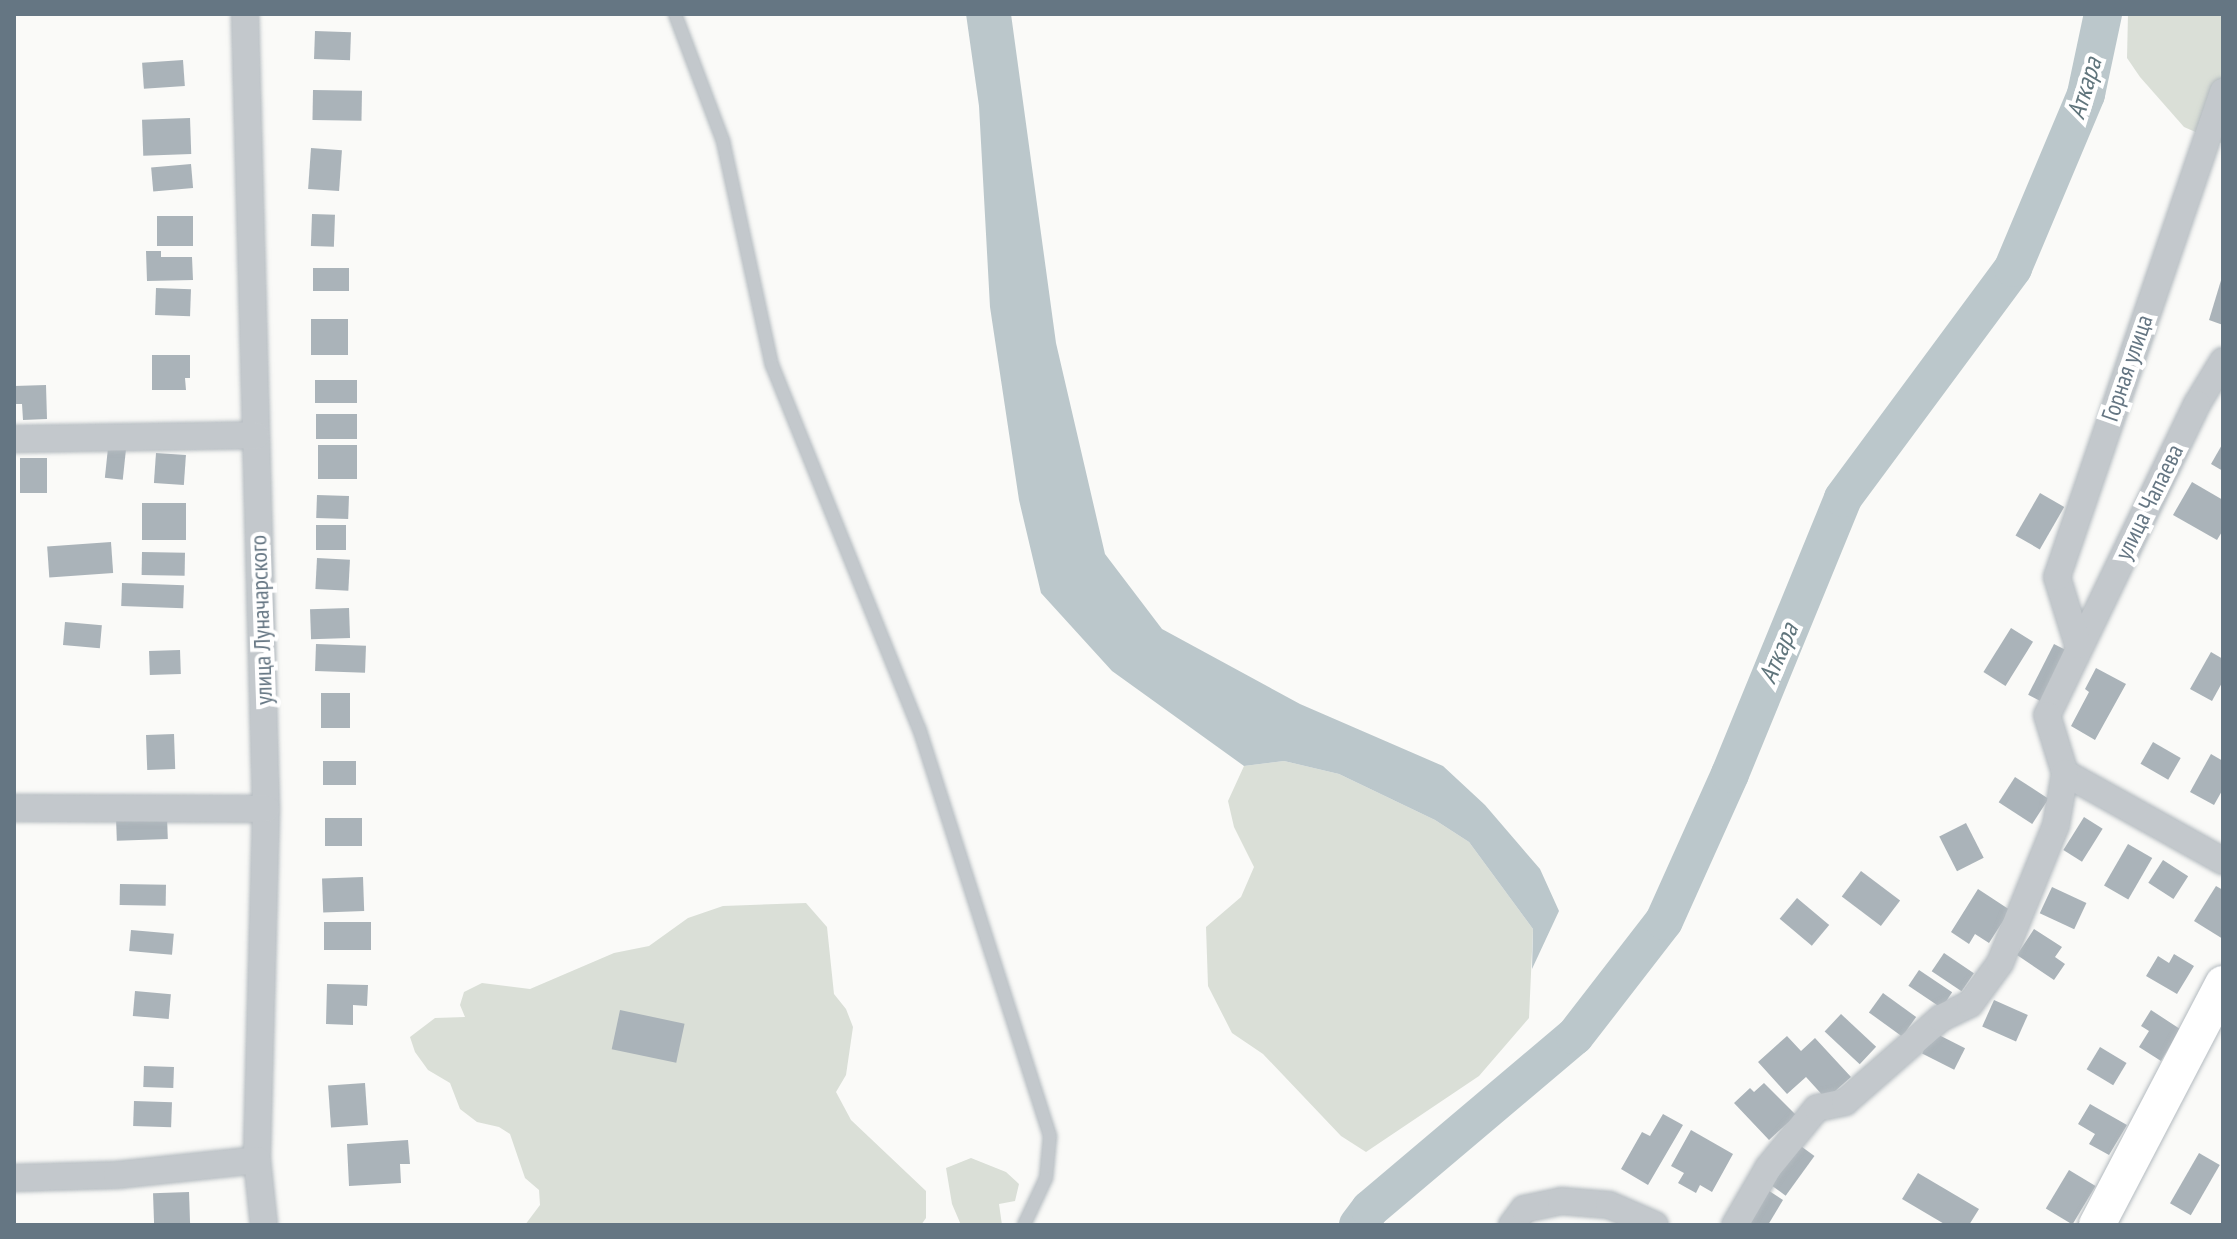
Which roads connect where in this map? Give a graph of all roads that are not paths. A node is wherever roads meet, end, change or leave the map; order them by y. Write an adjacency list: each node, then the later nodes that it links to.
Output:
1 (245, 14): 5 (street, улица Луначарского)
2 (675, 14): 16 (lane)
3 (2223, 92): 7 (street, Горная улица)
4 (2223, 361): 7 (street, улица Чапаева)
5 (256, 435): 6 (street); 10 (street, улица Луначарского)
6 (14, 439)
7 (2078, 645): 8 (street, улица Чапаева)
8 (2065, 773): 11 (street); 19 (street)
9 (14, 808): 10 (street)
10 (266, 809): 13 (street, улица Луначарского)
11 (2223, 861)
12 (2223, 984): 20 (street)
13 (257, 1160): 14 (street); 15 (street, улица Луначарского)
14 (14, 1178)
15 (264, 1225)
16 (1024, 1225)
17 (1512, 1225): 18 (street)
18 (1655, 1225)
19 (1735, 1225)
20 (2097, 1225)

